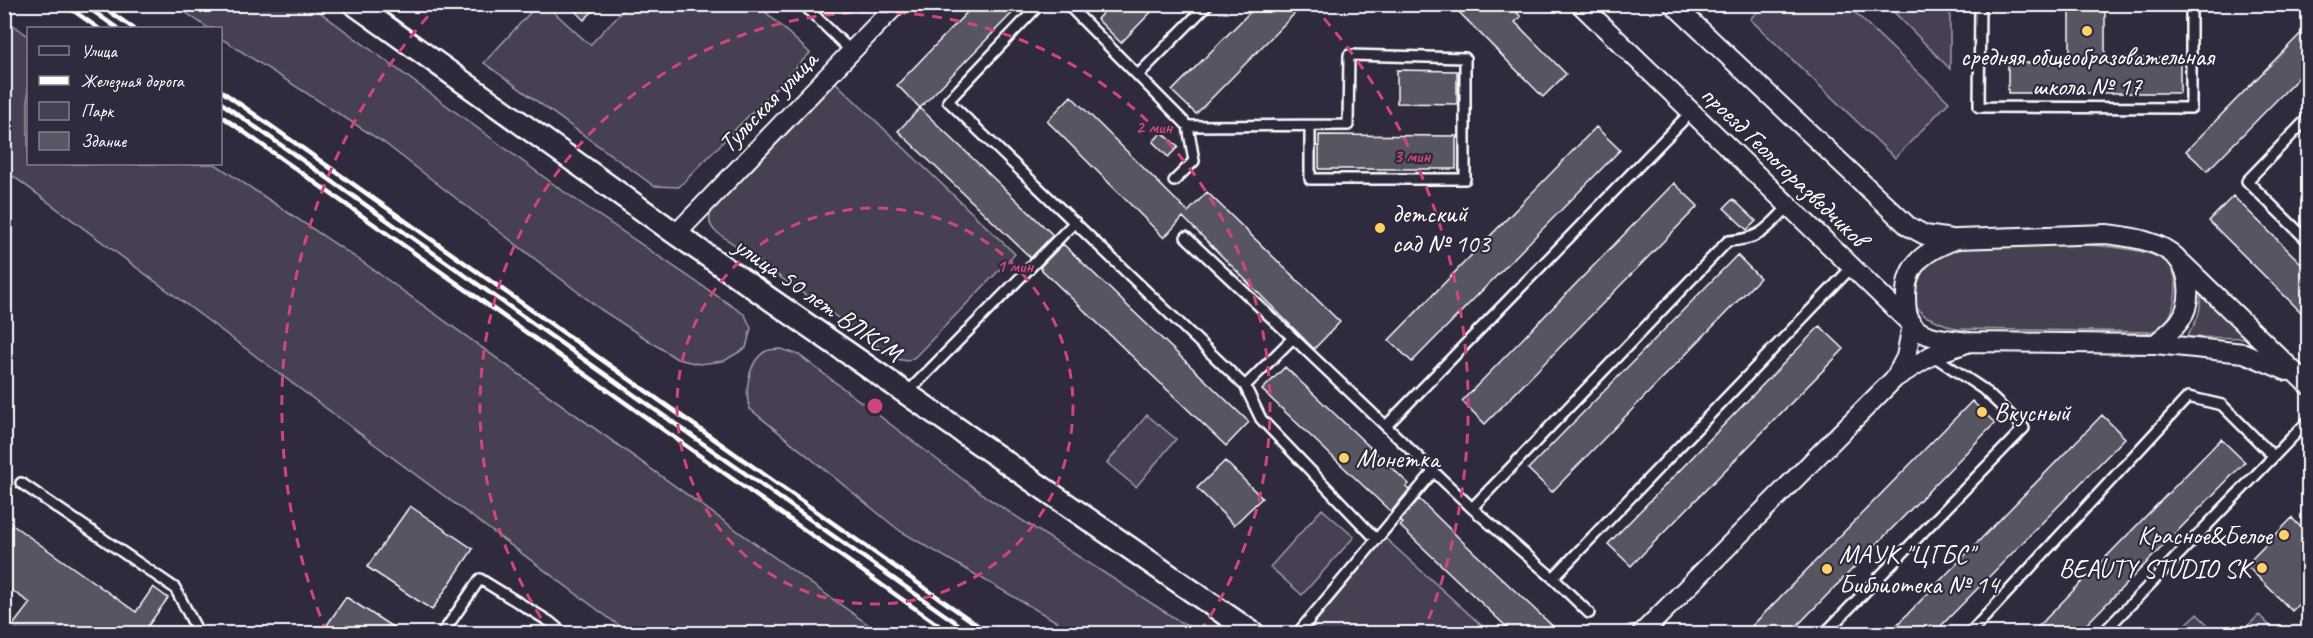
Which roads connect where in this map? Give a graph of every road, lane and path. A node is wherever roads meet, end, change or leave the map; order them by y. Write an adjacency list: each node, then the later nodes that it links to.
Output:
1 (354, 4): 20 (street, улица 50 лет ВЛКСМ)
2 (897, 4): 11 (street, Тульская улица)
3 (1040, 4): 19 (lane)
4 (1067, 4): 12 (lane)
5 (1208, 4): 12 (lane)
6 (1580, 4): 13 (street, проезд Геологоразведчиков)
7 (1673, 4): 22 (street, проезд Геологоразведчиков)
8 (1980, 4): 9 (lane)
9 (2191, 4)
10 (808, 9): 11 (lane)
11 (852, 52): 20 (street, Тульская улица)
12 (1139, 74): 15 (lane)
13 (1691, 112): 18 (street, проезд Геологоразведчиков); 36 (lane)
14 (2308, 118): 23 (lane)
15 (1188, 126): 16 (lane); 17 (lane)
16 (1310, 126): 16 (lane)
17 (1174, 181)
18 (1789, 206): 25 (street, проезд Геологоразведчиков); 40 (lane)
19 (1075, 222): 33 (lane); 34 (lane)
20 (676, 234): 34 (street, улица 50 лет ВЛКСМ)
21 (1186, 237): 27 (lane)
22 (1957, 239): 24 (street); 26 (street)
23 (2308, 241)
24 (2177, 258): 29 (street); 32 (street)
25 (1852, 267): 26 (street, проезд Геологоразведчиков); 42 (lane)
26 (1912, 325): 28 (street, проезд Геологоразведчиков); 31 (street)
27 (1293, 338): 33 (lane); 36 (lane)
28 (1970, 342): 29 (street); 30 (street)
29 (2155, 344): 32 (street)
30 (1932, 355): 31 (street); 50 (lane)
31 (1895, 378): 44 (street)
32 (2307, 383)
33 (1245, 386): 41 (lane)
34 (907, 393): 48 (street, улица 50 лет ВЛКСМ)
35 (2308, 420): 37 (lane)
36 (1386, 426): 38 (lane)
37 (2273, 456): 51 (lane); 52 (lane)
38 (1434, 471): 40 (lane); 41 (lane)
39 (21, 483): 45 (lane)
40 (1472, 508): 42 (lane)
41 (1376, 539): 49 (lane)
42 (1553, 578): 43 (lane)
43 (1589, 613)
44 (1645, 632)
45 (199, 633)
46 (442, 633): 47 (lane)
47 (564, 633)
48 (1254, 633)
49 (1297, 633)
50 (1824, 633)
51 (1969, 633)
52 (2102, 633)

